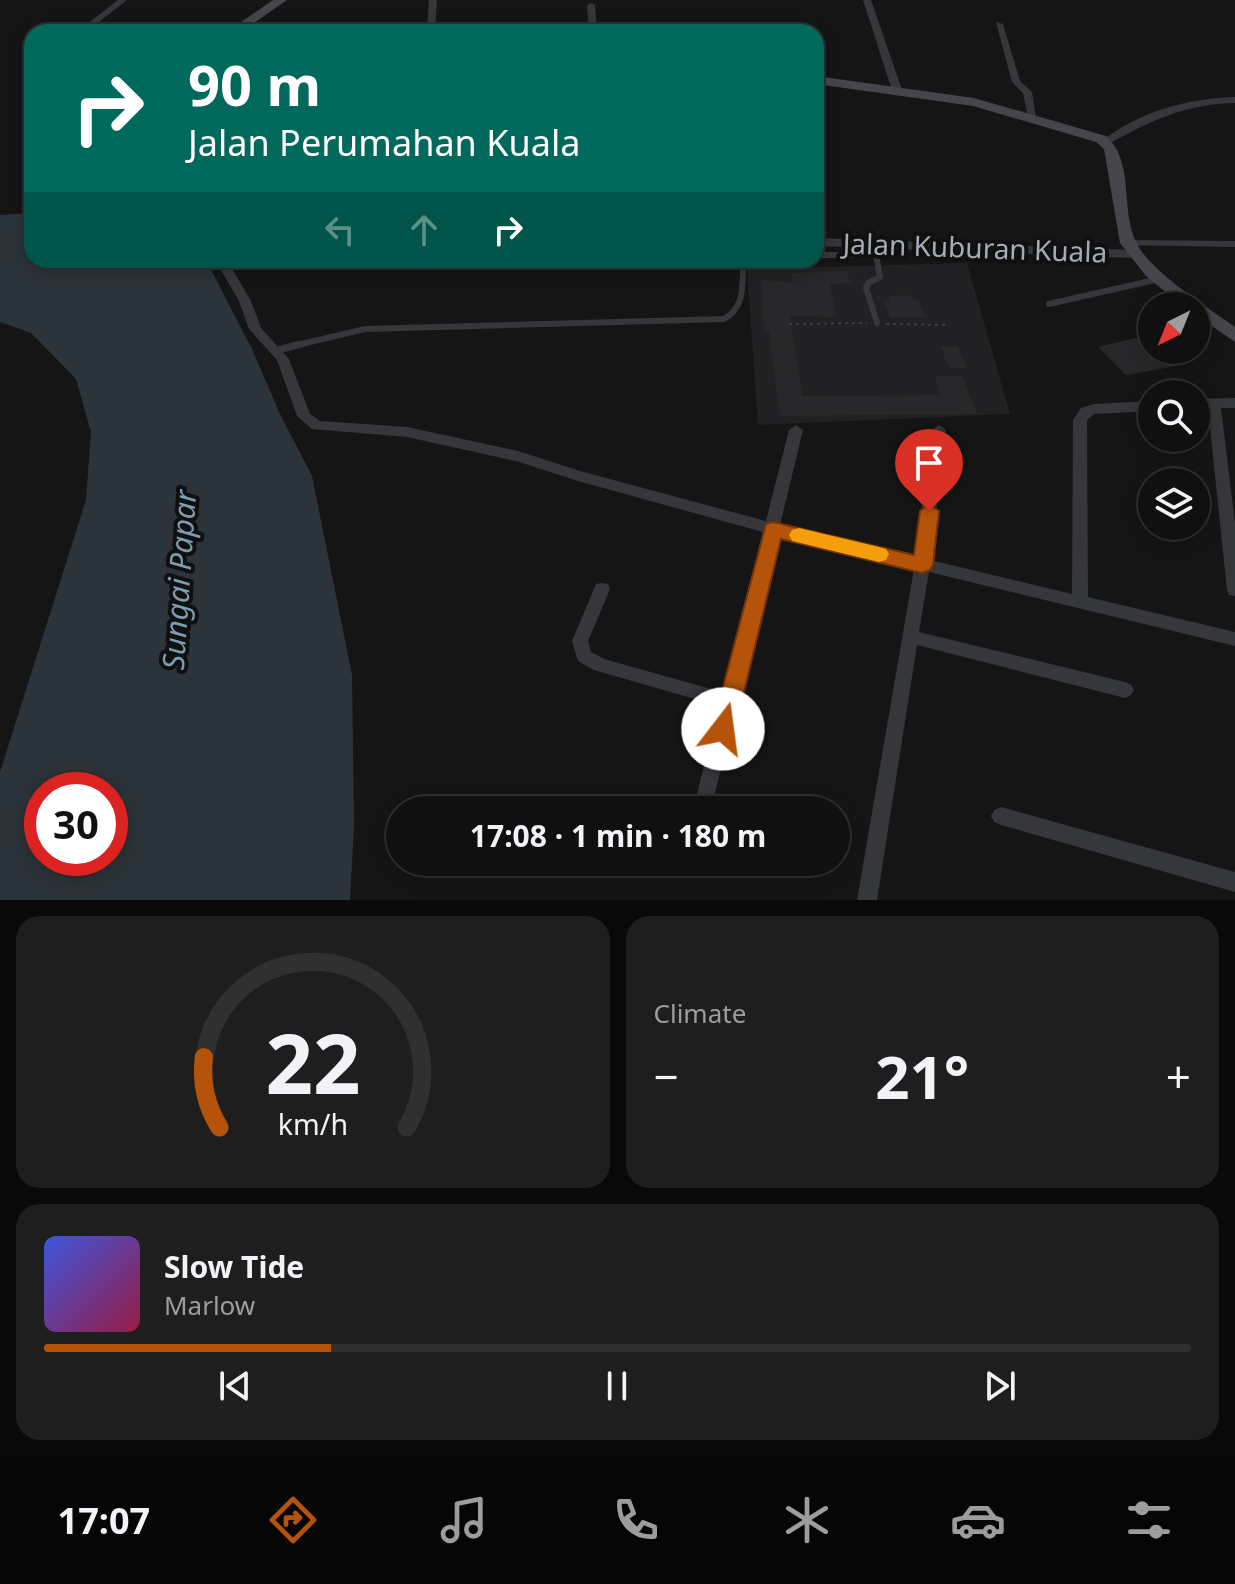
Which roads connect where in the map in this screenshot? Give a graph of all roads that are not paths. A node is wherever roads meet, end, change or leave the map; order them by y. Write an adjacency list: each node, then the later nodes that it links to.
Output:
1 (123, 0): 6 (street)
2 (281, 0): 7 (main road)
3 (433, 0): 8 (street)
4 (867, 0): 12 (street)
5 (591, 5): 9 (street)
6 (92, 24)
7 (245, 24)
8 (432, 24)
9 (592, 24)
10 (999, 24): 14 (street)
11 (824, 81): 12 (main road)
12 (897, 90): 14 (main road)
13 (1235, 100): 15 (street)
14 (1033, 117): 15 (main road)
15 (1106, 142): 19 (main road)
16 (824, 243): 18 (street, Jalan Kuburan Kuala)
17 (1235, 244): 19 (street)
18 (874, 247): 19 (street, Jalan Kuburan Kuala); 20 (lane); 27 (lane)
19 (1132, 248): 23 (main road)
20 (824, 255)
21 (226, 268): 29 (street)
22 (743, 268): 29 (lane)
23 (1159, 279): 24 (main road); 25 (lane)
24 (1176, 292)
25 (1049, 304)
26 (1210, 318): 28 (main road)
27 (877, 323)
28 (1235, 336)
29 (278, 350): 36 (street)
30 (1210, 403): 31 (street)
31 (1214, 403): 32 (street); 39 (street)
32 (1235, 403)
33 (1138, 407): 40 (street)
34 (796, 430): 36 (street)
35 (939, 430): 37 (street)
36 (773, 529): 37 (street); 44 (street)
37 (922, 565): 40 (street); 41 (street)
38 (602, 589): 44 (street)
39 (1235, 590)
40 (1080, 603): 42 (street)
41 (911, 637): 43 (street); 48 (street)
42 (1235, 639)
43 (1125, 690)
44 (730, 702): 45 (street)
45 (706, 796)
46 (1001, 816): 47 (street)
47 (1235, 882)
48 (867, 900)

